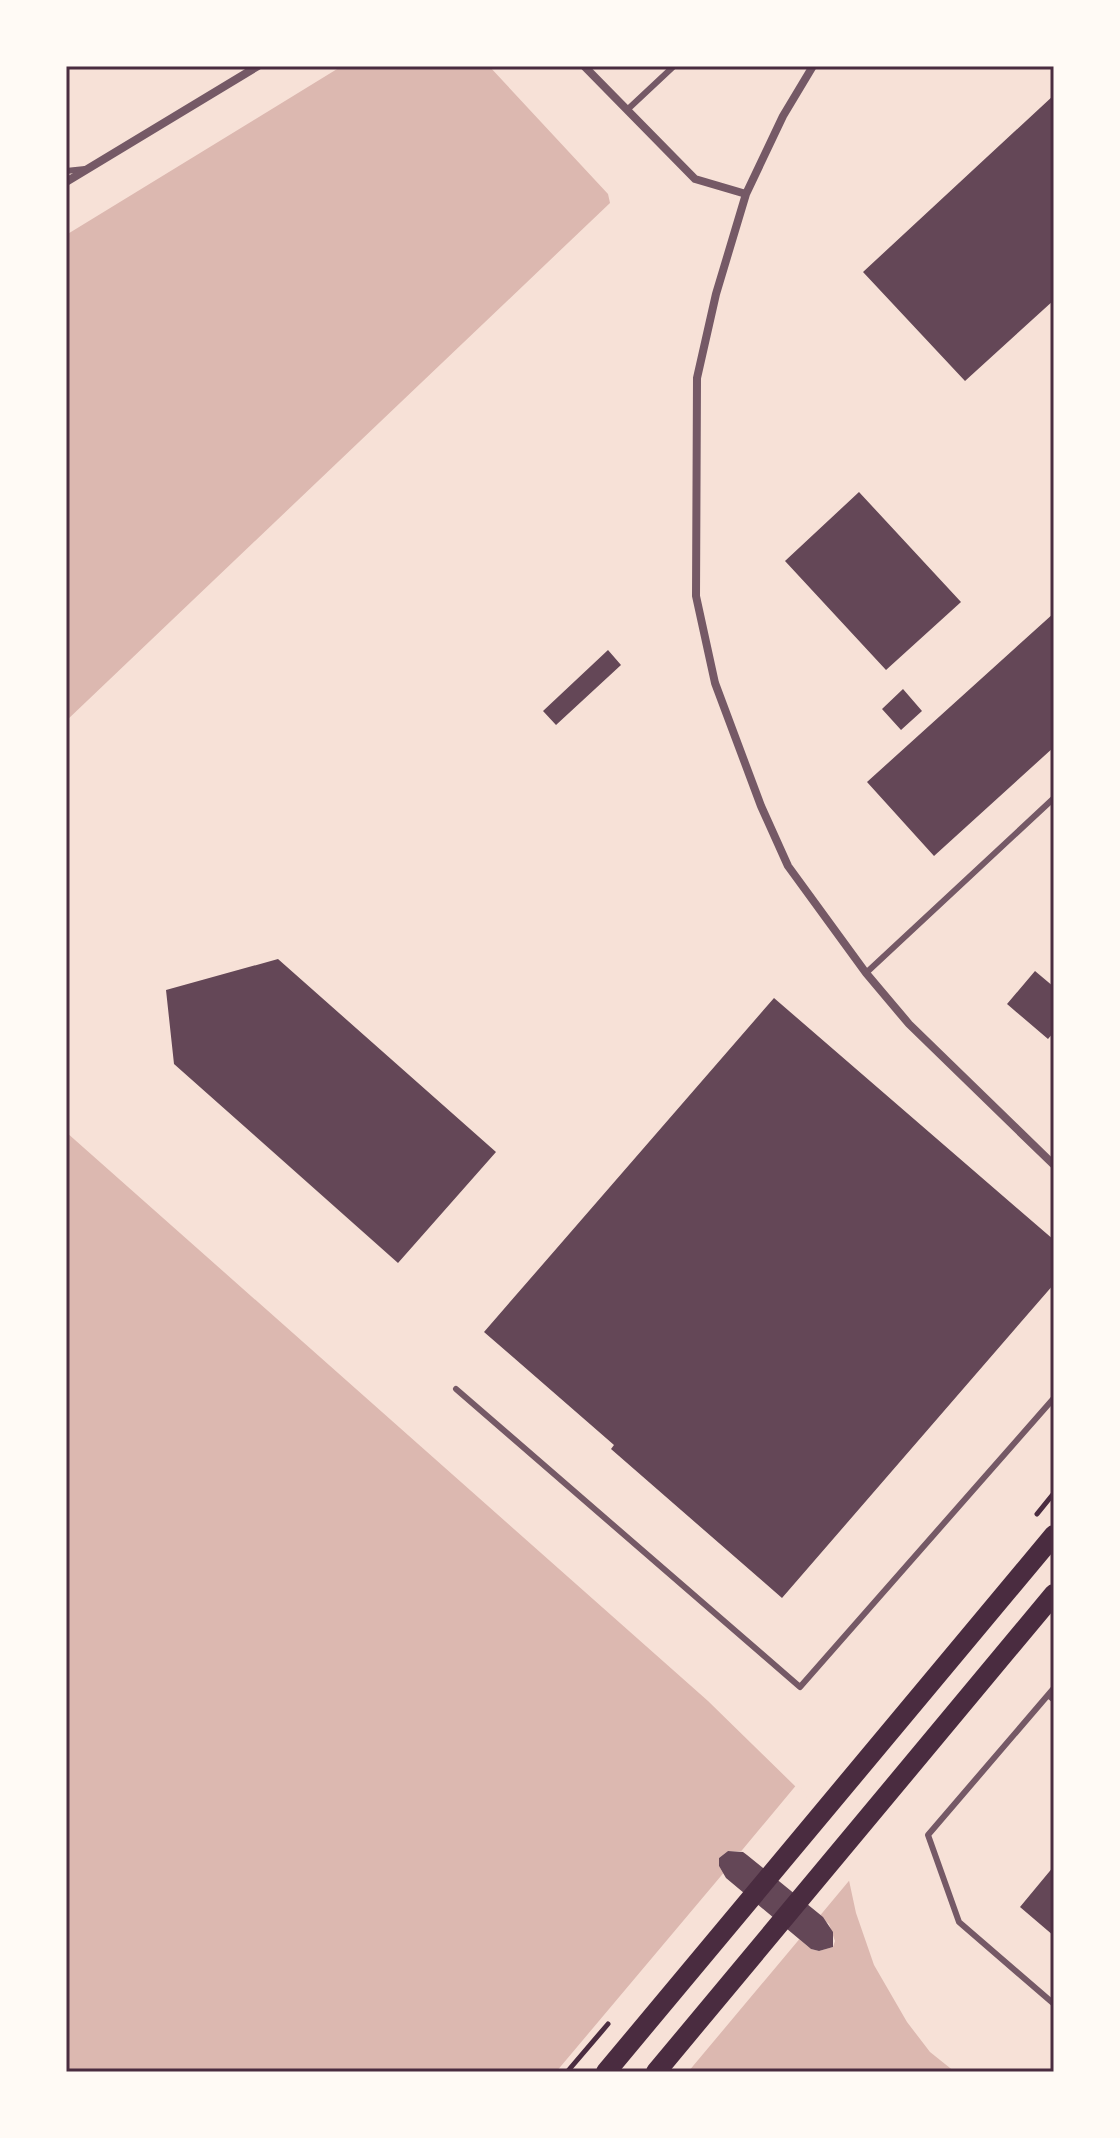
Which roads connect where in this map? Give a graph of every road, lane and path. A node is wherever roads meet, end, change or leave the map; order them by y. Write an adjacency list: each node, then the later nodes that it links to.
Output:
1 (258, 66): 6 (street)
2 (584, 66): 5 (street)
3 (674, 66): 5 (lane)
4 (813, 66): 9 (street)
5 (627, 110): 9 (street)
6 (88, 169): 7 (lane); 8 (street)
7 (66, 171)
8 (66, 182)
9 (746, 194): 11 (street)
10 (1054, 798): 11 (lane)
11 (866, 973): 12 (street)
12 (1054, 1165)
13 (456, 1389): 14 (lane)
14 (1054, 1398)
15 (1054, 1535): 20 (main road)
16 (1054, 1594): 21 (main road)
17 (1054, 1688): 18 (lane)
18 (1051, 1698): 19 (lane)
19 (1054, 2004)
20 (606, 2072)
21 (656, 2072)

